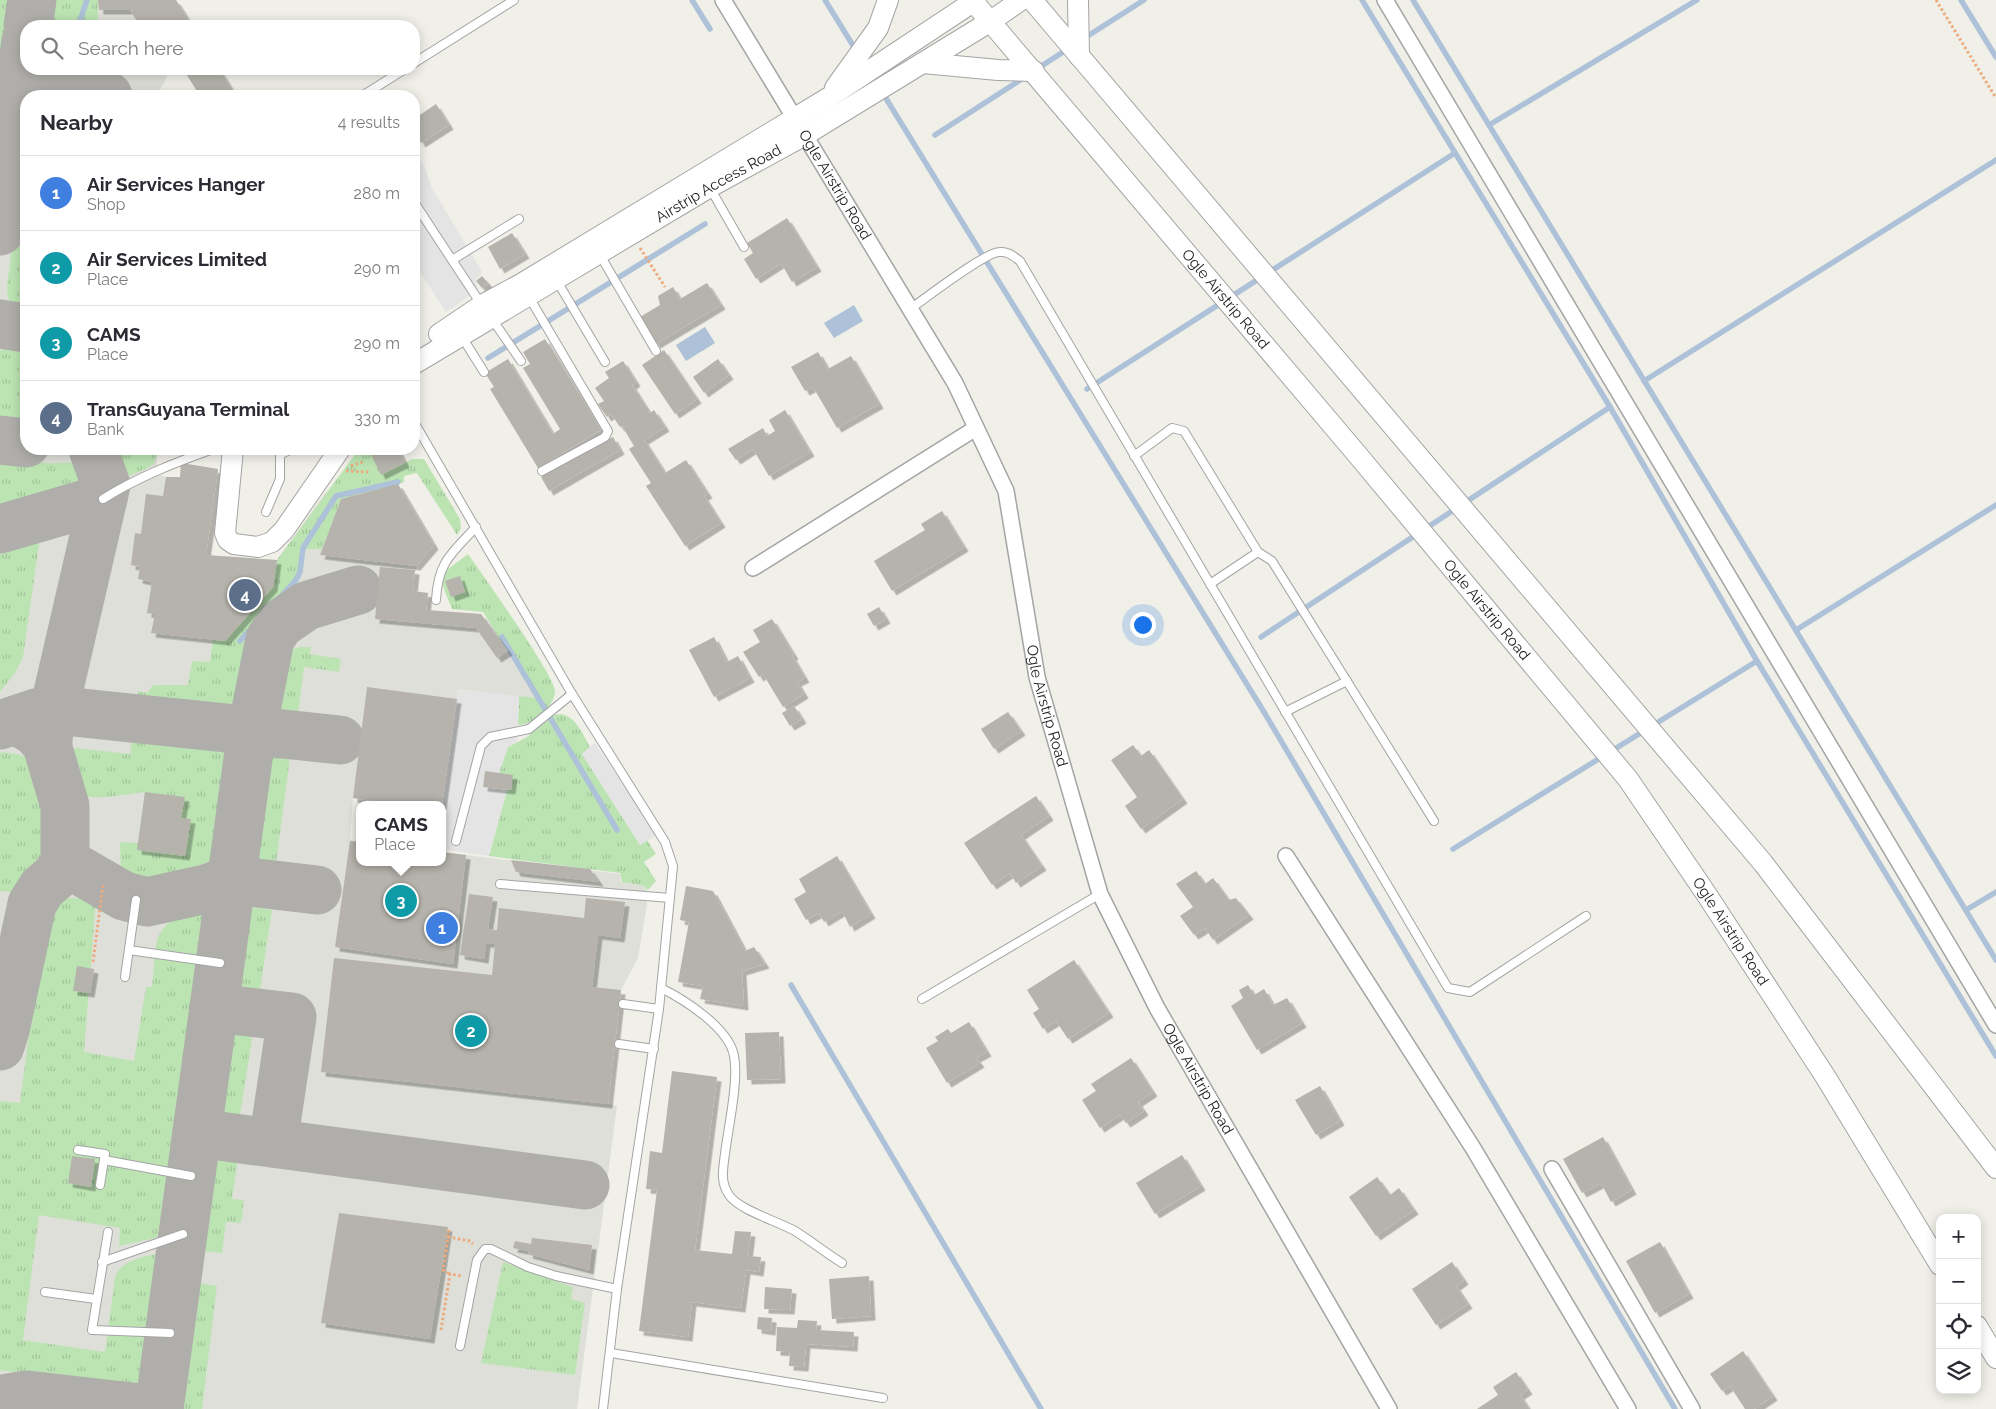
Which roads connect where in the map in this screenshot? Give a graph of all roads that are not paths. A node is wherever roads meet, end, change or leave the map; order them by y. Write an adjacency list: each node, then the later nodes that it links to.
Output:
1 (514, 0): 11 (lane)
2 (723, 0): 17 (street, Ogle Airstrip Road)
3 (888, 0): 16 (street)
4 (974, 0): 9 (street, Ogle Airstrip Road); 16 (street, Airstrip Access Road)
5 (1021, 0): 9 (street, Airstrip Access Road)
6 (1032, 0): 10 (street)
7 (1078, 0): 10 (street)
8 (1385, 0): 69 (street)
9 (991, 22): 12 (street, Airstrip Access Road); 13 (street, Ogle Airstrip Road)
10 (1079, 56): 74 (street)
11 (420, 59)
12 (923, 63): 13 (street); 18 (street, Airstrip Access Road)
13 (1034, 71): 80 (street, Ogle Airstrip Road)
14 (395, 75): 15 (lane)
15 (372, 90)
16 (828, 98): 17 (street, Airstrip Access Road)
17 (795, 117): 18 (street, Ogle Airstrip Road); 28 (street, Airstrip Access Road)
18 (805, 135): 19 (street, Airstrip Access Road); 27 (street, Ogle Airstrip Road)
19 (710, 188): 22 (lane); 24 (street, Airstrip Access Road)
20 (420, 211): 23 (lane)
21 (519, 218): 23 (lane)
22 (744, 247)
23 (452, 260): 28 (lane)
24 (602, 260): 25 (street, Airstrip Access Road); 31 (lane)
25 (559, 285): 26 (street, Airstrip Access Road); 34 (lane)
26 (531, 302): 28 (street, Airstrip Access Road); 43 (lane)
27 (910, 309): 36 (street, Ogle Airstrip Road); 42 (lane)
28 (487, 311): 29 (street, Airstrip Access Road); 32 (lane)
29 (454, 341): 30 (street, Airstrip Access Road); 33 (street, Airstrip Access Road); 35 (lane)
30 (420, 348)
31 (656, 351)
32 (521, 360)
33 (420, 361)
34 (605, 362)
35 (482, 369)
36 (976, 428): 48 (street); 58 (street, Ogle Airstrip Road)
37 (420, 432): 46 (lane)
38 (196, 455): 44 (lane)
39 (232, 455): 41 (street)
40 (280, 455): 45 (lane)
41 (336, 455)
42 (1134, 456): 47 (lane); 49 (lane)
43 (542, 471)
44 (104, 499)
45 (266, 512)
46 (476, 527): 50 (lane); 52 (lane)
47 (1258, 552): 49 (lane); 51 (lane)
48 (753, 568)
49 (1210, 584): 53 (lane)
50 (436, 600)
51 (1346, 681): 53 (lane); 54 (lane)
52 (572, 694): 55 (lane); 59 (lane)
53 (1285, 712): 61 (lane)
54 (1434, 821)
55 (456, 842)
56 (1286, 856): 94 (street)
57 (500, 884): 59 (lane)
58 (1100, 894): 66 (lane); 93 (street, Ogle Airstrip Road)
59 (670, 898): 65 (lane)
60 (136, 900): 62 (lane)
61 (1586, 916)
62 (129, 950): 63 (lane); 64 (lane)
63 (220, 963)
64 (125, 977)
65 (661, 988): 68 (lane); 82 (lane)
66 (922, 999)
67 (623, 1004): 68 (lane)
68 (659, 1009): 71 (lane)
69 (1996, 1025)
70 (619, 1044): 71 (lane)
71 (654, 1049): 83 (lane)
72 (78, 1150): 73 (lane)
73 (104, 1160): 76 (lane); 77 (lane)
74 (1996, 1168)
75 (1552, 1169): 95 (street)
76 (191, 1176)
77 (100, 1185)
78 (108, 1232): 81 (lane)
79 (183, 1234): 81 (lane)
80 (1937, 1259)
81 (102, 1262): 85 (lane)
82 (842, 1263)
83 (617, 1289): 88 (lane); 89 (lane)
84 (45, 1292): 85 (lane)
85 (96, 1299): 86 (lane)
86 (170, 1333)
87 (1981, 1333): 90 (street)
88 (460, 1346)
89 (611, 1353): 91 (lane); 92 (lane)
90 (1996, 1358)
91 (883, 1398)
92 (604, 1409)
93 (1389, 1409)
94 (1628, 1409)
95 (1692, 1409)

